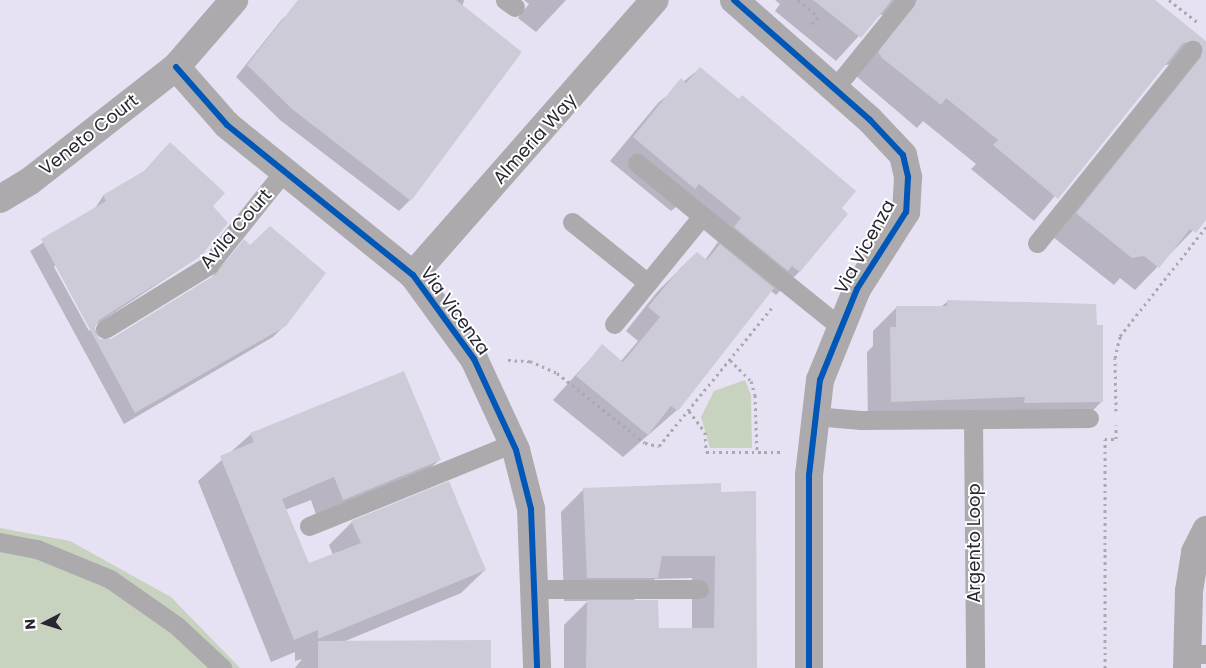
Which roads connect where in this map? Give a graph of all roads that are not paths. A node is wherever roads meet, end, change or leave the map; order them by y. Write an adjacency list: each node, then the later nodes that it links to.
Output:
1 (234, 0): 6 (street, Veneto Court)
2 (655, 0): 14 (street, Almeria Way)
3 (734, 0): 7 (street, Via Vicenza)
4 (906, 0): 7 (lane)
5 (1192, 50): 13 (lane)
6 (176, 67): 9 (street, Via Vicenza); 10 (street, Veneto Court)
7 (834, 89): 17 (street, Via Vicenza)
8 (637, 163): 11 (lane)
9 (284, 171): 14 (street, Via Vicenza); 18 (lane, Avila Court)
10 (0, 199)
11 (702, 216): 15 (lane); 17 (lane)
12 (572, 222): 15 (lane)
13 (1037, 243)
14 (413, 275): 22 (street, Via Vicenza)
15 (648, 283): 16 (lane)
16 (614, 324)
17 (840, 327): 19 (street, Via Vicenza)
18 (105, 329)
19 (814, 416): 21 (lane); 31 (street, Via Vicenza)
20 (1089, 418): 21 (lane)
21 (973, 419): 32 (lane, Argento Loop)
22 (513, 443): 23 (lane); 26 (street, Via Vicenza)
23 (309, 526)
24 (1206, 530): 28 (street)
25 (0, 542): 29 (lane)
26 (537, 589): 27 (lane); 30 (street, Via Vicenza)
27 (699, 589)
28 (1194, 659)
29 (222, 668)
30 (538, 668)
31 (809, 668)
32 (975, 668)

